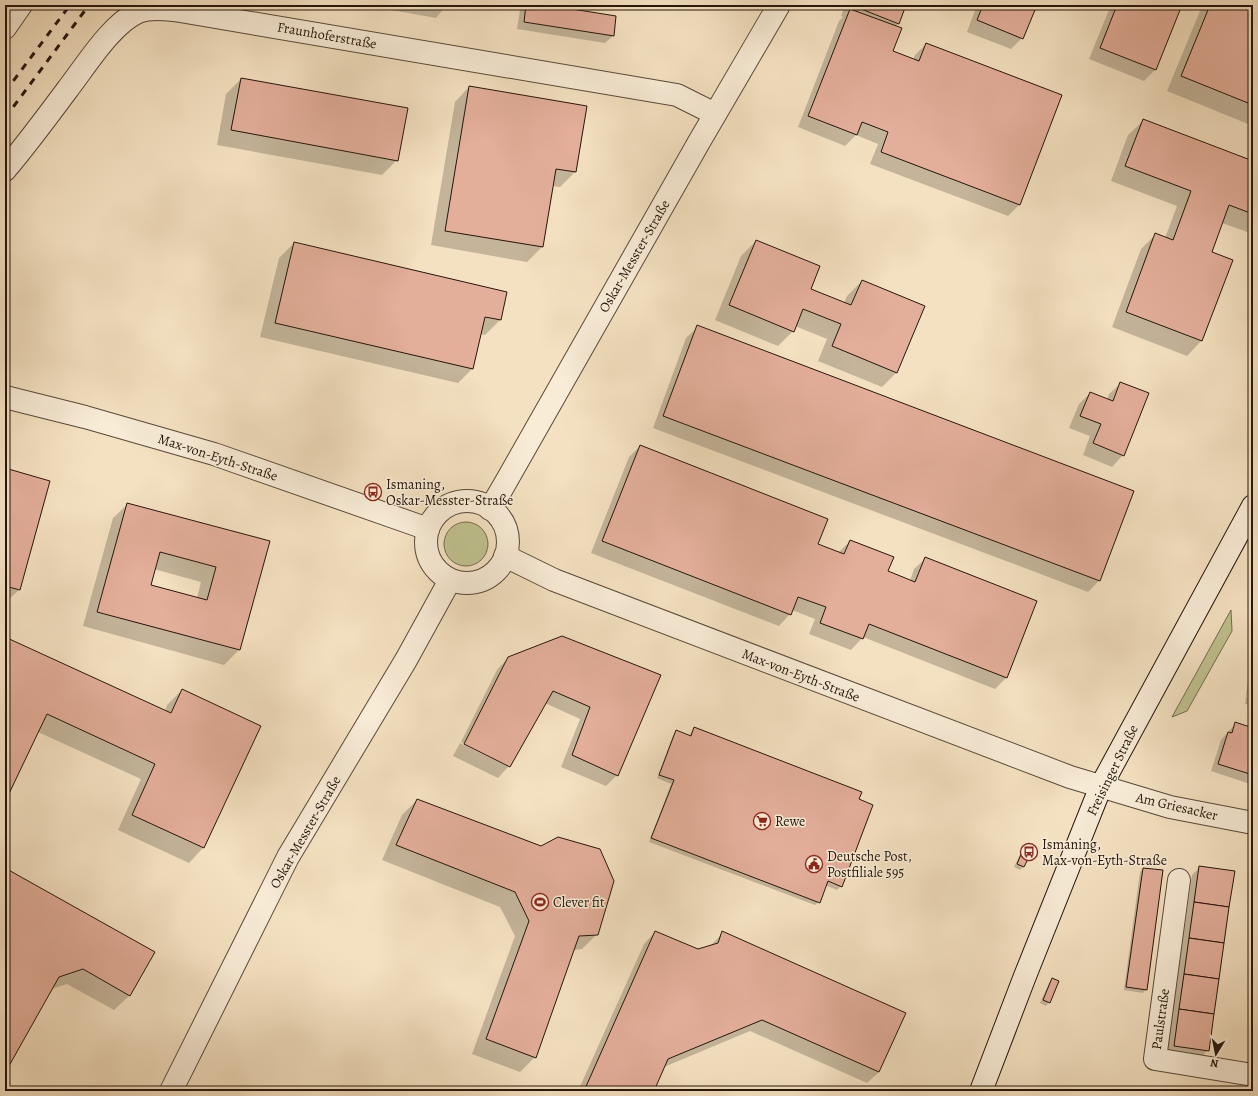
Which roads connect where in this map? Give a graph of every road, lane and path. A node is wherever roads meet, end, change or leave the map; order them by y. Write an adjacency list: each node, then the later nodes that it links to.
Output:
1 (21, 5): 3 (street)
2 (780, 5): 4 (street, Oskar-Messter-Straße)
3 (5, 28)
4 (715, 114): 5 (street, Fraunhoferstraße); 8 (street, Oskar-Messter-Straße)
5 (5, 170)
6 (5, 397): 9 (street, Max-von-Eyth-Straße)
7 (1253, 506): 12 (street, Freisinger Straße)
8 (490, 509): 9 (street); 10 (street)
9 (428, 529): 11 (street)
10 (505, 556): 11 (street); 12 (street, Max-von-Eyth-Straße)
11 (450, 580): 16 (street, Oskar-Messter-Straße)
12 (1101, 786): 13 (street, Am Griesacker); 17 (street, Freisinger Straße)
13 (1253, 823)
14 (1179, 880): 15 (street, Paulstraße)
15 (1253, 1075)
16 (171, 1091)
17 (981, 1091)

